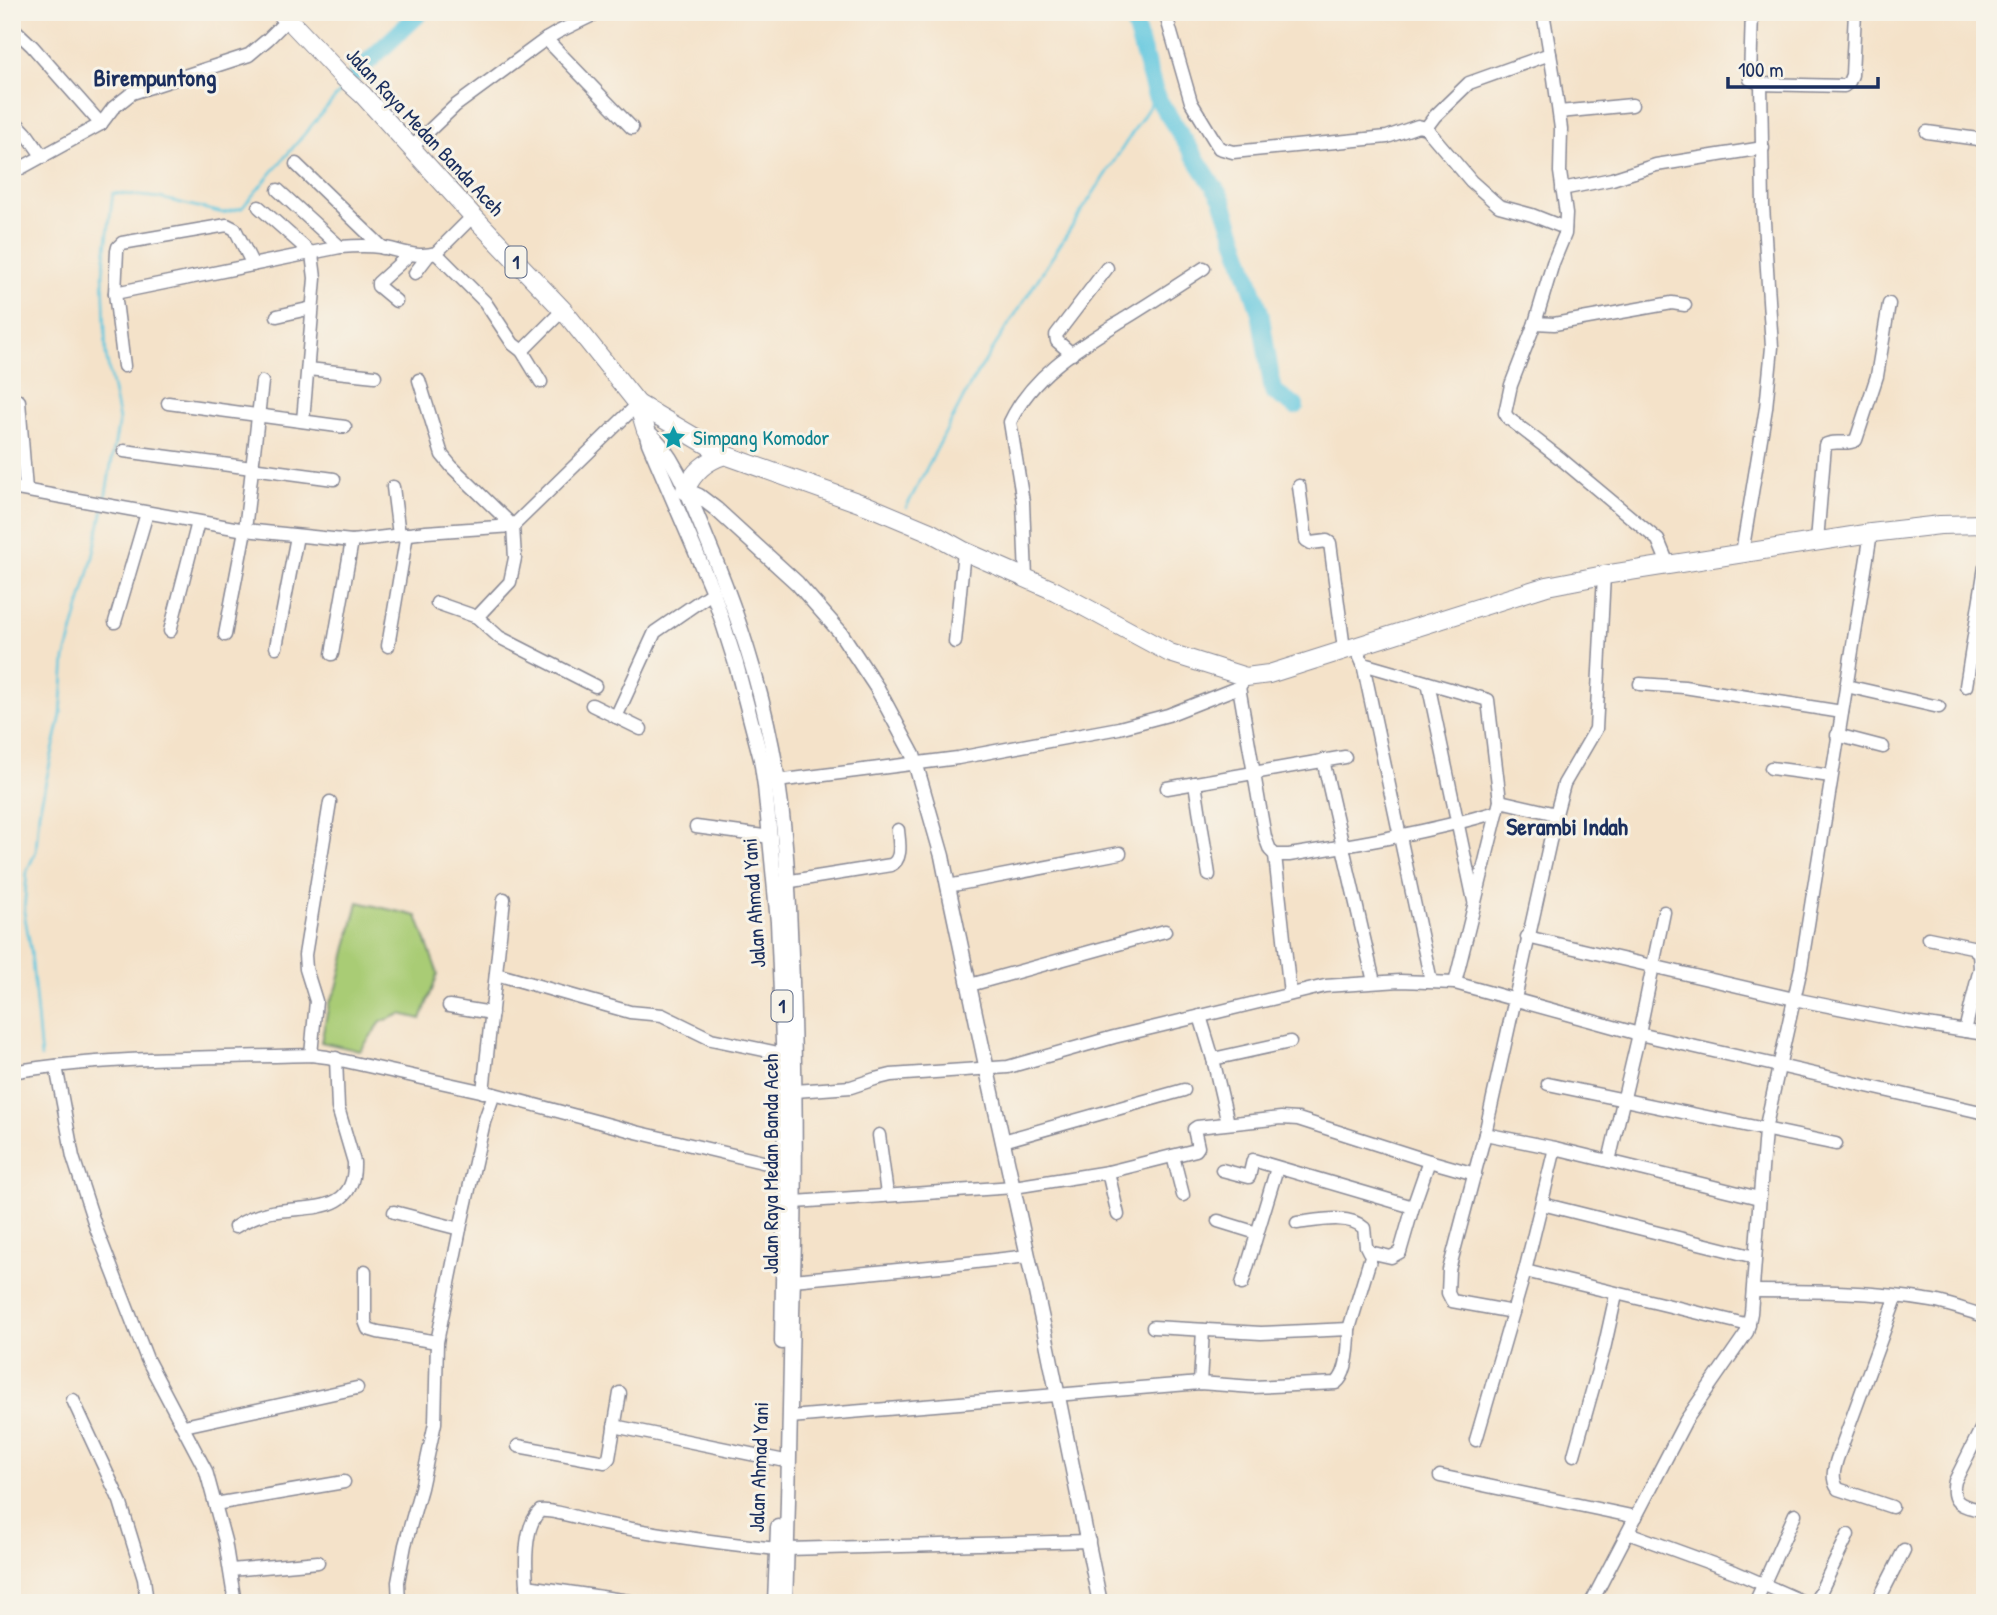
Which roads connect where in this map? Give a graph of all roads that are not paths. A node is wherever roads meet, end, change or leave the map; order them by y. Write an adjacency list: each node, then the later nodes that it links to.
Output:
1 (599, 12): 8 (street)
2 (1165, 12): 16 (street)
3 (1543, 12): 9 (street)
4 (1752, 12): 10 (street)
5 (1855, 12): 10 (street)
6 (284, 15): 14 (street); 19 (highway, Jalan Raya Medan Banda Aceh / 1)
7 (12, 27): 14 (street)
8 (547, 39): 15 (street); 19 (street)
9 (1550, 54): 12 (street); 16 (street)
10 (1761, 84): 20 (street)
11 (1632, 105): 12 (street)
12 (1559, 112): 24 (street)
13 (12, 118): 21 (street)
14 (101, 124): 21 (street)
15 (632, 128)
16 (1426, 128): 28 (street)
17 (1927, 132): 18 (street)
18 (1985, 140)
19 (411, 148): 27 (highway, Jalan Raya Medan Banda Aceh / 1)
20 (1763, 148): 24 (street); 81 (street)
21 (43, 157): 23 (street)
22 (296, 164): 30 (street)
23 (12, 173)
24 (1562, 189): 28 (street)
25 (278, 190): 29 (street)
26 (259, 207): 31 (street)
27 (473, 216): 33 (street); 43 (highway, Jalan Raya Medan Banda Aceh / 1)
28 (1565, 228): 45 (street)
29 (340, 247): 30 (street); 31 (street)
30 (383, 248): 32 (street)
31 (312, 254): 34 (street); 42 (street)
32 (409, 255): 33 (street); 39 (street)
33 (432, 255): 37 (street); 46 (street)
34 (253, 265): 38 (street); 38 (street)
35 (1107, 268): 47 (street)
36 (1204, 268): 47 (street)
37 (415, 273)
38 (115, 293): 48 (street)
39 (396, 301)
40 (1889, 304): 79 (street)
41 (1685, 305): 45 (street)
42 (312, 308): 44 (street); 49 (street)
43 (563, 310): 46 (street); 56 (highway, Jalan Raya Medan Banda Aceh / 1)
44 (277, 316)
45 (1535, 323): 82 (street)
46 (522, 351): 53 (street)
47 (1072, 354): 85 (street)
48 (124, 366)
49 (308, 369): 50 (street); 58 (street)
50 (374, 376)
51 (419, 380): 73 (street)
52 (262, 382): 57 (street)
53 (541, 382)
54 (19, 401): 68 (street)
55 (168, 403): 57 (street)
56 (638, 404): 60 (highway, Jalan Raya Medan Banda Aceh / 1); 62 (highway); 73 (street)
57 (259, 416): 58 (street); 63 (street)
58 (303, 421): 59 (street)
59 (345, 427)
60 (646, 430): 69 (main road, Jalan Raya Medan Banda Aceh / 1); 86 (main road, Jalan Ahmad Yani / 1)
61 (124, 451): 63 (street)
62 (725, 454): 69 (highway); 80 (highway)
63 (252, 468): 64 (street); 74 (street)
64 (334, 479)
65 (1299, 486): 95 (street)
66 (393, 487): 76 (street)
67 (12, 488): 68 (street)
68 (26, 490): 70 (street)
69 (685, 490): 113 (main road); 117 (main road, Jalan Raya Medan Banda Aceh / 1)
70 (147, 513): 71 (street); 89 (street)
71 (198, 522): 74 (street); 90 (street)
72 (1985, 524): 75 (highway)
73 (513, 526): 76 (street); 88 (street)
74 (245, 530): 77 (street); 91 (street)
75 (1871, 533): 79 (highway); 101 (street)
76 (403, 535): 78 (street); 93 (street)
77 (297, 536): 78 (street); 94 (street)
78 (352, 541): 96 (street)
79 (1817, 541): 81 (highway)
80 (964, 551): 85 (highway); 92 (street)
81 (1742, 553): 82 (highway)
82 (1668, 564): 84 (highway)
83 (1985, 567): 102 (street)
84 (1604, 575): 95 (highway); 122 (street)
85 (1026, 578): 98 (highway)
86 (713, 592): 107 (street); 127 (main road, Jalan Ahmad Yani / 1)
87 (437, 603): 88 (street)
88 (477, 617): 103 (street)
89 (115, 622)
90 (170, 631)
91 (225, 635)
92 (955, 642)
93 (388, 646)
94 (276, 648)
95 (1350, 648): 97 (street); 98 (highway)
96 (332, 654)
97 (1363, 664): 99 (street); 126 (street)
98 (1242, 682): 113 (street); 115 (street)
99 (1428, 682): 121 (street); 123 (street)
100 (1640, 684): 106 (street)
101 (1846, 686): 105 (street); 106 (street)
102 (1966, 686)
103 (595, 687)
104 (592, 705): 107 (street)
105 (1939, 707)
106 (1842, 712): 109 (street)
107 (616, 717): 108 (street)
108 (641, 729)
109 (1837, 735): 110 (street); 116 (street)
110 (1883, 747)
111 (1345, 757): 112 (street)
112 (1323, 760): 115 (street); 128 (street)
113 (915, 762): 117 (street); 133 (main road)
114 (1770, 768): 116 (street)
115 (1255, 773): 118 (street); 130 (street)
116 (1831, 776): 147 (street)
117 (777, 781): 132 (main road, Jalan Raya Medan Banda Aceh / 1)
118 (1195, 783): 119 (street); 131 (street)
119 (1167, 788)
120 (330, 802): 157 (street)
121 (1499, 806): 122 (street); 123 (street); 135 (street)
122 (1556, 814): 138 (street)
123 (1457, 824): 126 (street); 135 (street)
124 (696, 827): 127 (street)
125 (898, 830): 132 (street)
126 (1399, 836): 128 (street); 142 (street)
127 (771, 838): 132 (main road, Jalan Ahmad Yani / 1)
128 (1342, 846): 130 (street); 143 (street)
129 (1120, 853): 133 (street)
130 (1275, 855): 146 (street)
131 (1209, 875)
132 (782, 883): 156 (main road, Jalan Ahmad Yani / 1); 166 (main road, Jalan Raya Medan Banda Aceh / 1)
133 (948, 886): 145 (main road)
134 (504, 899): 141 (street)
135 (1475, 908): 144 (street)
136 (1664, 912): 140 (street)
137 (1165, 931): 145 (street)
138 (1527, 937): 140 (street); 148 (street)
139 (1928, 938): 152 (street)
140 (1653, 967): 147 (street); 153 (street)
141 (496, 974): 150 (street); 156 (street)
142 (1431, 981): 143 (street); 144 (street)
143 (1374, 982): 146 (street)
144 (1455, 983): 148 (street)
145 (970, 985): 162 (main road)
146 (1290, 995): 151 (street)
147 (1794, 999): 152 (street); 160 (street)
148 (1513, 1000): 153 (street); 172 (street)
149 (449, 1006): 150 (street)
150 (492, 1013): 167 (street)
151 (1200, 1016): 159 (street); 162 (street)
152 (1965, 1031): 154 (street)
153 (1639, 1034): 160 (street); 168 (street)
154 (1985, 1034)
155 (1290, 1041): 159 (street)
156 (783, 1054): 180 (main road, Jalan Ahmad Yani / 1)
157 (311, 1055): 158 (street); 161 (street)
158 (336, 1058): 167 (street); 196 (street)
159 (1213, 1059): 170 (street)
160 (1779, 1066): 169 (street); 171 (street)
161 (49, 1067): 163 (street); 223 (street)
162 (987, 1070): 166 (street); 174 (main road)
163 (12, 1072)
164 (1548, 1084): 168 (street)
165 (1184, 1090): 174 (street)
166 (795, 1091): 180 (main road, Jalan Raya Medan Banda Aceh / 1)
167 (488, 1093): 180 (street); 197 (street)
168 (1624, 1101): 171 (street); 179 (street)
169 (1985, 1112)
170 (1228, 1123): 177 (street); 178 (street)
171 (1765, 1130): 175 (street); 188 (street)
172 (1485, 1134): 176 (street); 184 (street)
173 (879, 1135): 186 (street)
174 (1003, 1141): 185 (main road)
175 (1836, 1144)
176 (1555, 1148): 179 (street); 190 (street)
177 (1173, 1156): 183 (street); 187 (street)
178 (1429, 1161): 184 (street); 191 (street)
179 (1609, 1161): 188 (street)
180 (790, 1168): 189 (main road, Jalan Raya Medan Banda Aceh / 1); 228 (main road, Jalan Ahmad Yani / 1)
181 (1277, 1168): 182 (street); 191 (street); 198 (street)
182 (1222, 1170)
183 (1108, 1172): 185 (street); 193 (street)
184 (1475, 1174): 209 (street)
185 (1014, 1187): 186 (street); 200 (main road)
186 (887, 1194): 189 (street)
187 (1183, 1195)
188 (1759, 1198): 201 (street)
189 (795, 1202): 204 (main road, Jalan Raya Medan Banda Aceh / 1)
190 (1542, 1204): 201 (street); 203 (street)
191 (1413, 1207): 199 (street)
192 (394, 1212): 197 (street)
193 (1118, 1215)
194 (1218, 1221): 198 (street)
195 (1297, 1223): 199 (street)
196 (235, 1227)
197 (460, 1229): 215 (street)
198 (1257, 1233): 205 (street)
199 (1372, 1252): 213 (street)
200 (1028, 1256): 204 (street); 219 (main road)
201 (1755, 1257): 206 (street)
202 (365, 1271): 215 (street)
203 (1525, 1271): 207 (street); 209 (street)
204 (793, 1280): 221 (main road, Jalan Raya Medan Banda Aceh / 1)
205 (1242, 1284)
206 (1753, 1291): 208 (street); 211 (street)
207 (1616, 1295): 211 (street); 227 (street)
208 (1896, 1298): 210 (street); 232 (street)
209 (1513, 1312): 225 (street)
210 (1985, 1316)
211 (1748, 1325): 235 (street)
212 (1153, 1327): 214 (street)
213 (1349, 1329): 214 (street); 216 (street)
214 (1203, 1330): 216 (street)
215 (437, 1342): 247 (street)
216 (1200, 1383): 219 (street)
217 (357, 1388): 223 (street)
218 (620, 1393): 224 (street)
219 (1057, 1394): 221 (street); 238 (main road)
220 (72, 1400): 245 (street)
221 (790, 1418): 239 (main road, Jalan Raya Medan Banda Aceh / 1)
222 (1985, 1421): 233 (street)
223 (184, 1426): 231 (street)
224 (614, 1426): 226 (street); 228 (street)
225 (1476, 1440)
226 (518, 1446)
227 (1574, 1455)
228 (780, 1460): 239 (main road, Jalan Ahmad Yani / 1)
229 (1440, 1476): 235 (street)
230 (344, 1482): 231 (street)
231 (215, 1504): 242 (street)
232 (1892, 1507)
233 (1985, 1511)
234 (1795, 1514): 243 (street)
235 (1636, 1517): 236 (street)
236 (1628, 1533): 243 (street); 253 (street)
237 (1848, 1535): 256 (street)
238 (1089, 1541): 239 (street); 252 (main road)
239 (782, 1549): 244 (street); 250 (main road, Jalan Ahmad Yani / 1); 251 (main road, Jalan Raya Medan Banda Aceh / 1)
240 (1904, 1550): 257 (street)
241 (318, 1562): 242 (street)
242 (231, 1570): 246 (street)
243 (1765, 1585): 254 (street); 255 (street)
244 (527, 1586): 248 (street); 249 (street)
245 (147, 1603)
246 (234, 1603)
247 (399, 1603)
248 (529, 1603)
249 (642, 1603)
250 (775, 1603)
251 (785, 1603)
252 (1100, 1603)
253 (1591, 1603)
254 (1755, 1603)
255 (1806, 1603)
256 (1815, 1603)
257 (1877, 1603)

